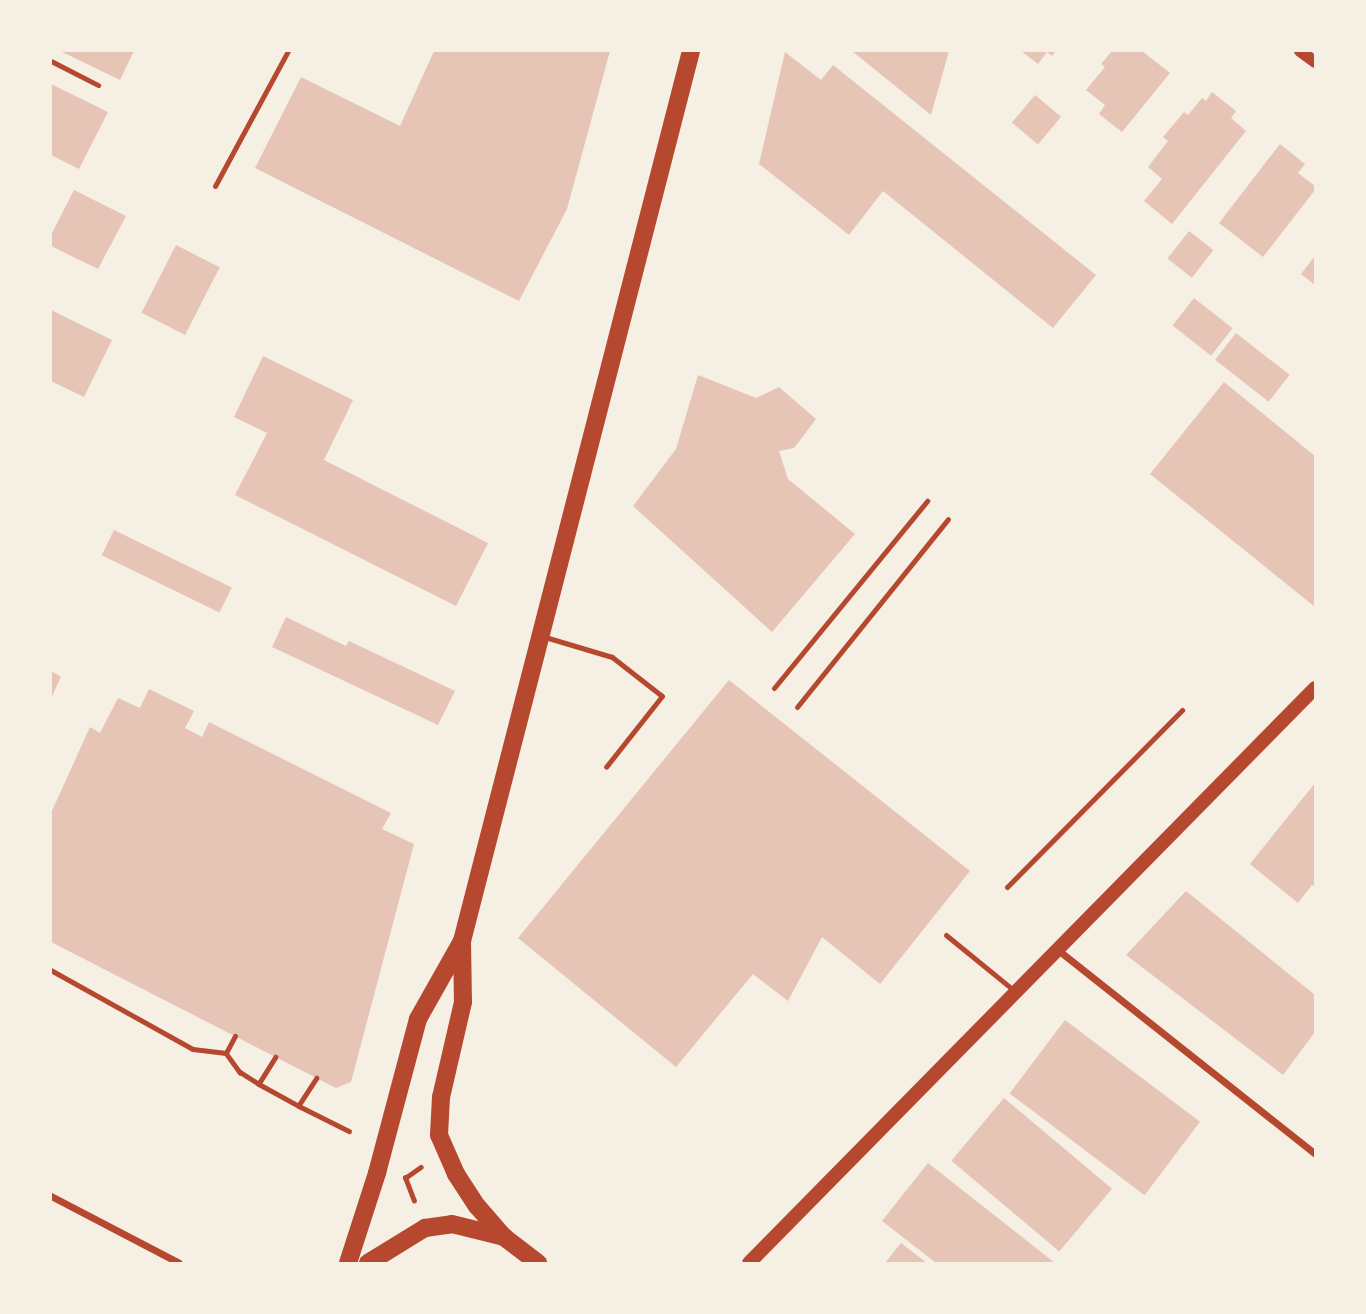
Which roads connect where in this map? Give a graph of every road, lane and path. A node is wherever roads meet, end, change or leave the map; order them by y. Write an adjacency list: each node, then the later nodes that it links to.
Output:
1 (288, 51): 7 (lane)
2 (691, 51): 10 (main road)
3 (1300, 51): 5 (street)
4 (51, 61): 6 (lane)
5 (1315, 62)
6 (98, 85)
7 (215, 186)
8 (927, 501): 11 (lane)
9 (948, 519): 13 (lane)
10 (542, 636): 15 (lane); 18 (main road)
11 (774, 688)
12 (1315, 688): 19 (main road)
13 (797, 707)
14 (1182, 710): 16 (lane)
15 (606, 767)
16 (1007, 887)
17 (946, 935): 21 (lane)
18 (462, 941): 33 (main road); 35 (main road)
19 (1058, 949): 21 (main road); 29 (street)
20 (51, 970): 23 (path)
21 (1016, 992): 38 (main road)
22 (235, 1036): 23 (path)
23 (226, 1053): 26 (path)
24 (276, 1057): 26 (path)
25 (317, 1078): 27 (path)
26 (259, 1084): 27 (path)
27 (299, 1106): 28 (path)
28 (348, 1130)
29 (1315, 1154)
30 (424, 1164): 32 (path)
31 (51, 1196): 34 (street)
32 (417, 1208)
33 (504, 1237): 36 (main road); 37 (main road)
34 (178, 1263)
35 (348, 1263)
36 (368, 1263)
37 (538, 1263)
38 (749, 1263)

